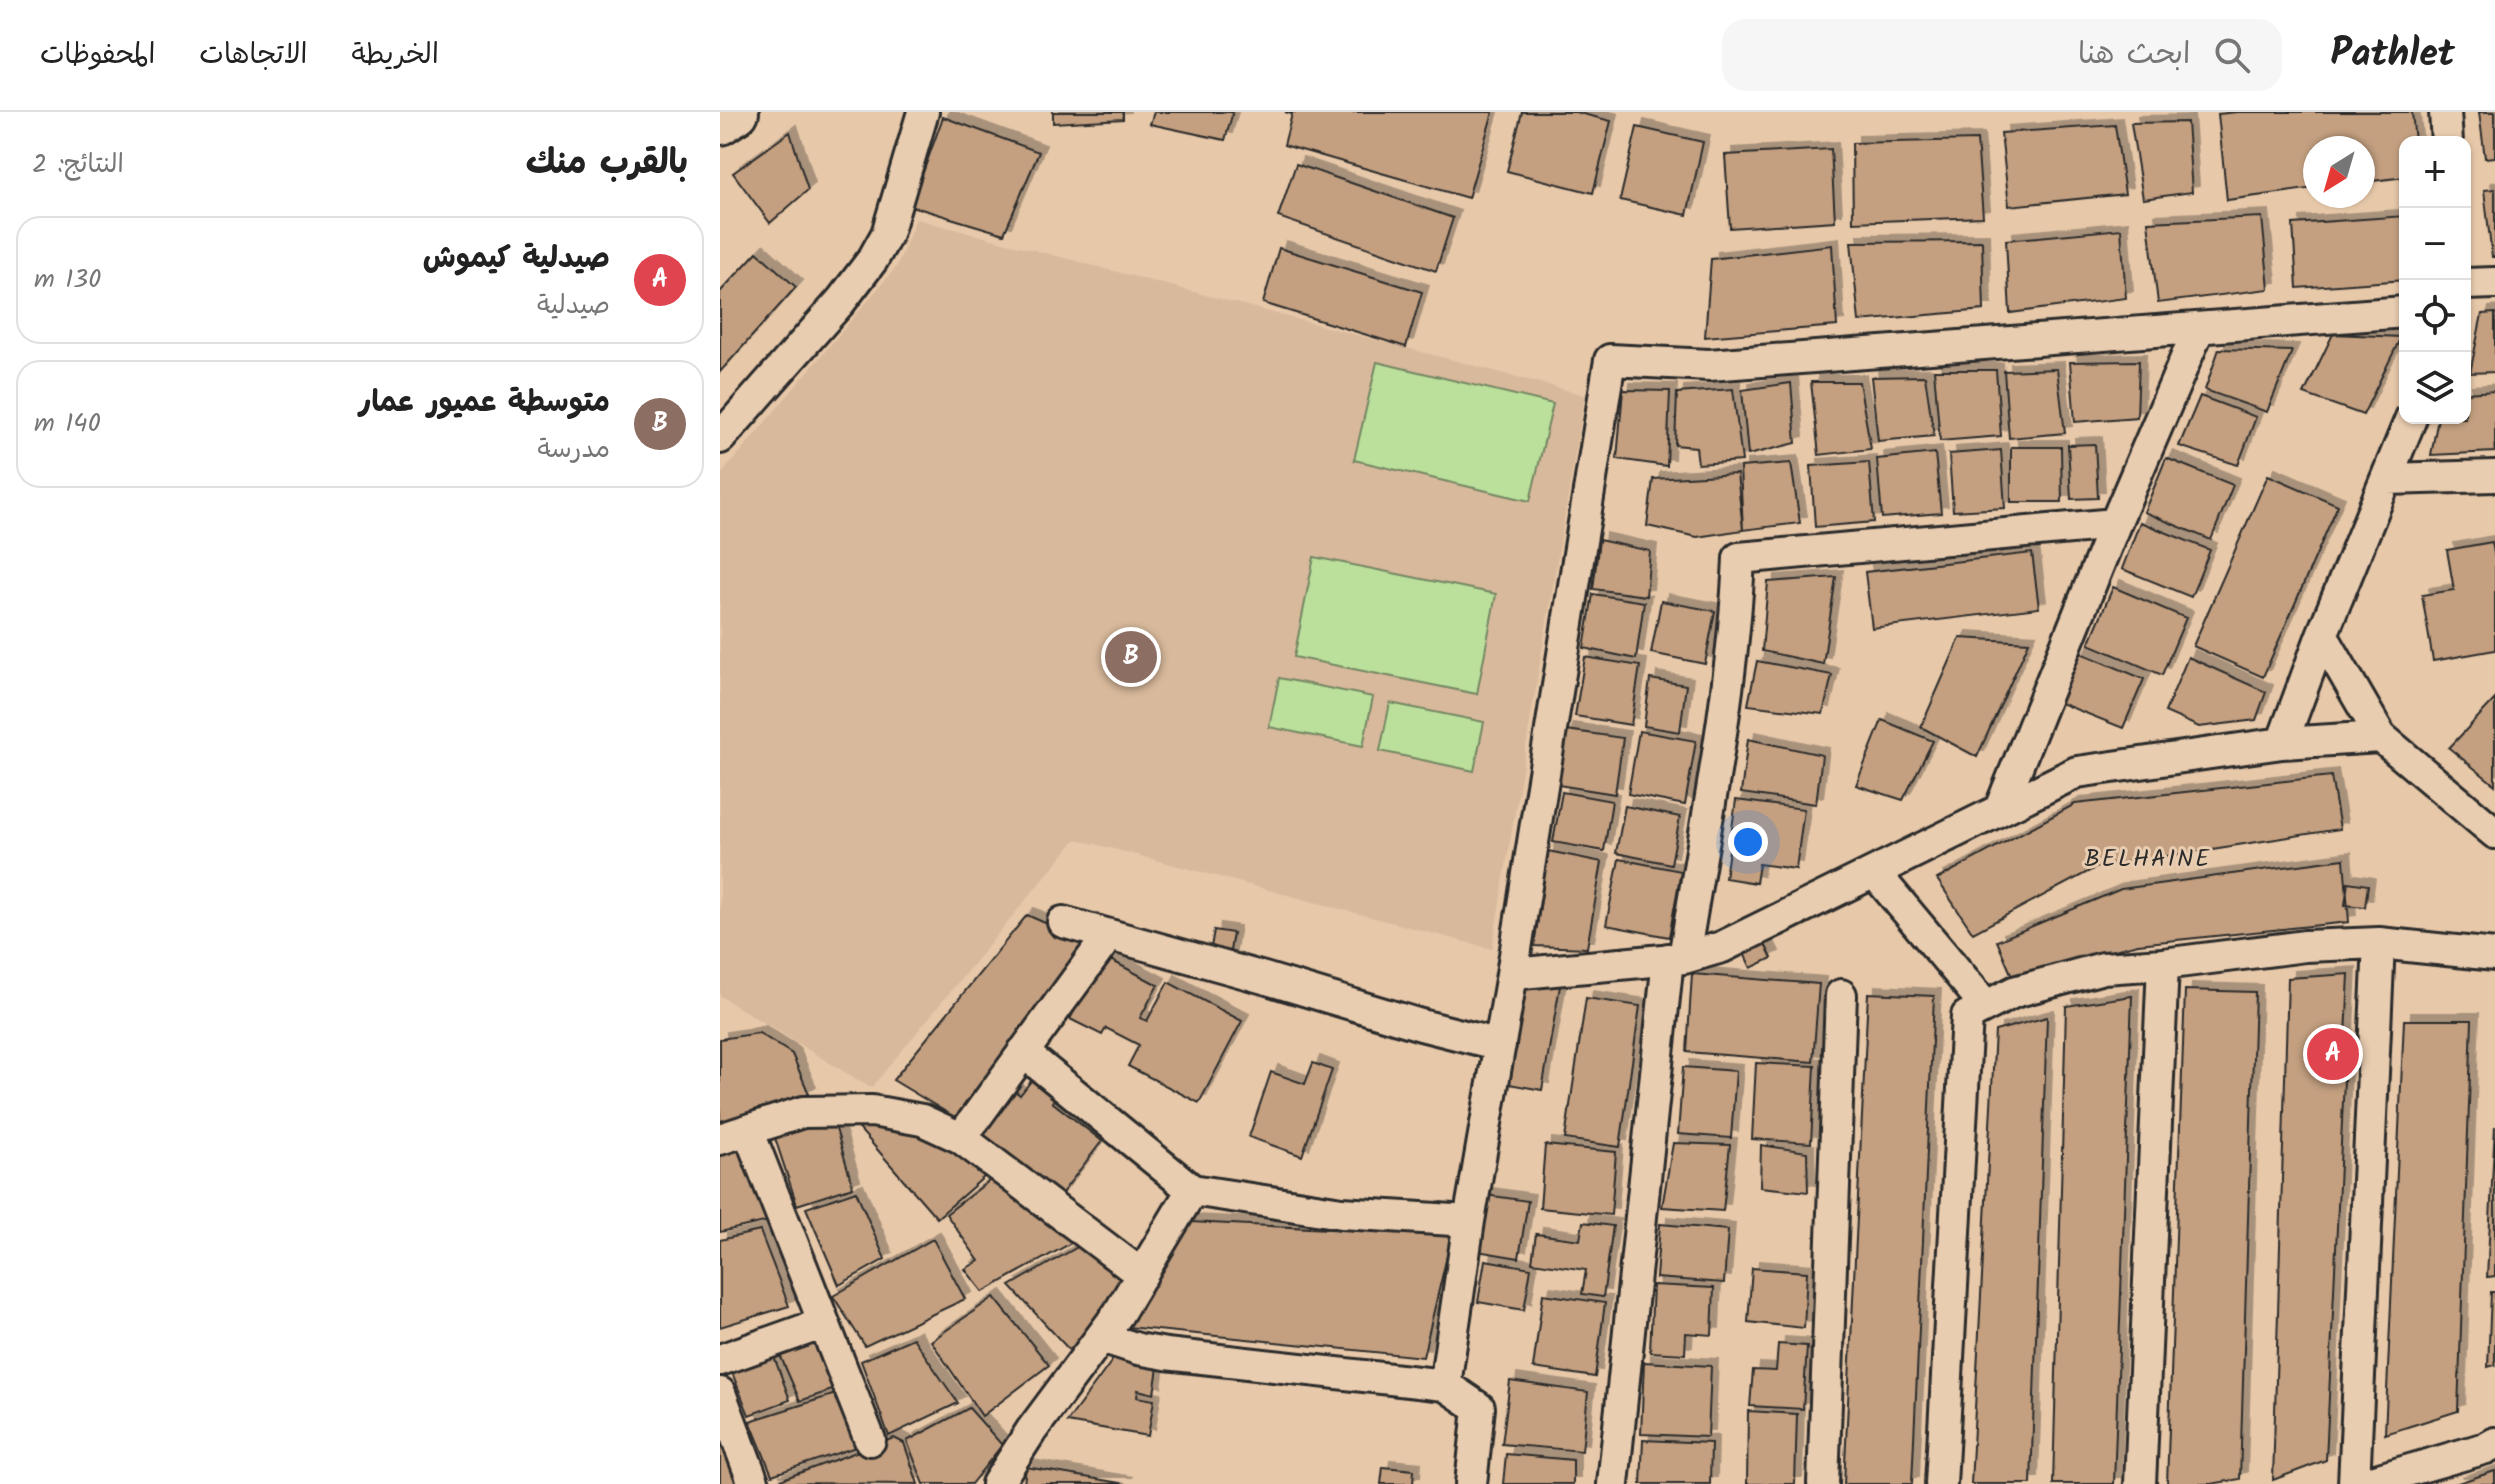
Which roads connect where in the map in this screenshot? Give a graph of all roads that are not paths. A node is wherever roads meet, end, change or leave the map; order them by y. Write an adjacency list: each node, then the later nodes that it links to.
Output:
1 (737, 112): 4 (main road)
2 (923, 112): 11 (street)
3 (2445, 112): 5 (street)
4 (720, 123)
5 (2447, 136)
6 (2495, 283): 7 (street)
7 (2471, 284)
8 (2399, 312): 9 (street)
9 (2199, 328): 14 (street); 27 (street)
10 (2409, 424): 13 (street)
11 (720, 438)
12 (2495, 476): 13 (street)
13 (2387, 479): 15 (street)
14 (2115, 524): 18 (street); 25 (street)
15 (2322, 635): 16 (street); 17 (street)
16 (2381, 737): 17 (street); 19 (street)
17 (2282, 743): 18 (street)
18 (2000, 809): 20 (street)
19 (2495, 833)
20 (1874, 872): 25 (street); 29 (street)
21 (1063, 922): 22 (street)
22 (1109, 935): 30 (street); 31 (street)
23 (2379, 943): 24 (street); 26 (street); 51 (street)
24 (2495, 955)
25 (1676, 959): 27 (street); 47 (street)
26 (2163, 964): 29 (street); 50 (street)
27 (1512, 974): 30 (street)
28 (1841, 995): 48 (street)
29 (1986, 1006): 49 (street)
30 (1500, 1045): 35 (street)
31 (1023, 1052): 33 (street); 34 (street)
32 (734, 1135): 33 (street); 37 (street)
33 (961, 1138): 36 (street)
34 (1192, 1190): 35 (street); 36 (street)
35 (1469, 1221): 40 (street)
36 (1142, 1275): 38 (street)
37 (824, 1323): 39 (street); 42 (street)
38 (1101, 1337): 40 (street); 45 (street)
39 (720, 1360)
40 (1445, 1385): 46 (street)
41 (720, 1393): 44 (street)
42 (870, 1440)
43 (2495, 1443): 52 (street)
44 (754, 1484)
45 (997, 1484)
46 (1471, 1484)
47 (1613, 1484)
48 (1823, 1484)
49 (1941, 1484)
50 (2140, 1484)
51 (2354, 1484)
52 (2362, 1484)

